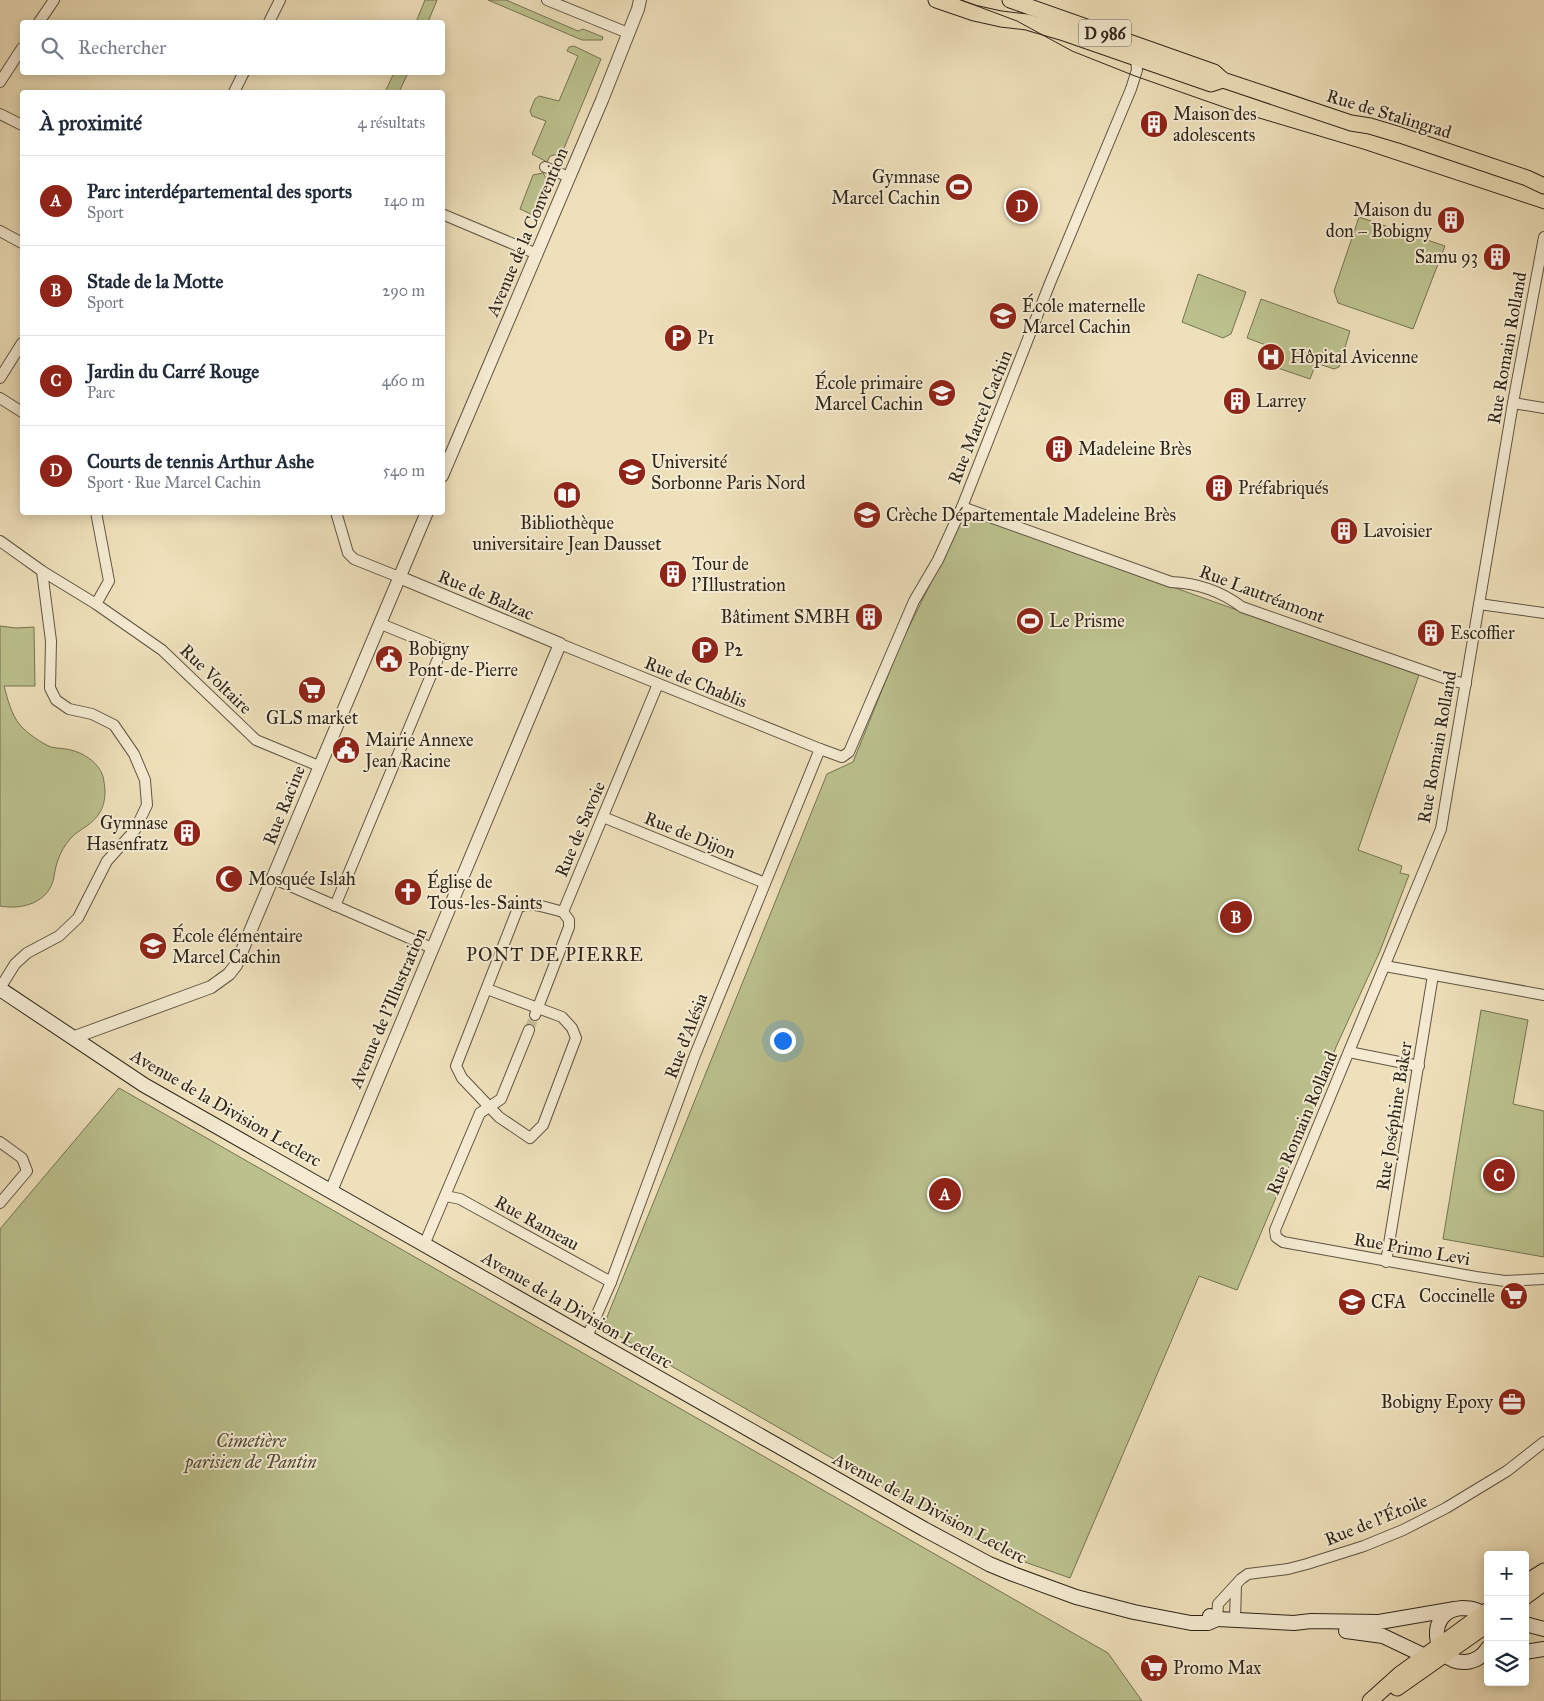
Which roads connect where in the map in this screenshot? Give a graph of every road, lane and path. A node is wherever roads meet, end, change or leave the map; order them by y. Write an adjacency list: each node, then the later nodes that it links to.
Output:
1 (54, 0): 7 (street)
2 (280, 0): 8 (street)
3 (547, 0): 9 (street)
4 (640, 0): 9 (street, Avenue de la Convention)
5 (936, 0): 12 (main road, Rue de Stalingrad / D 986)
6 (1010, 0): 10 (main road, Rue de Stalingrad / D 986)
7 (40, 20)
8 (270, 20)
9 (628, 33): 20 (street, Avenue de la Convention)
10 (1129, 42): 12 (main road); 14 (main road, Rue de Stalingrad / D 986)
11 (20, 51): 15 (street)
12 (1136, 58): 14 (main road, Rue de Stalingrad / D 986); 34 (street, Rue Marcel Cachin)
13 (242, 75): 16 (street)
14 (1223, 80): 21 (main road, Rue de Stalingrad / D 986)
15 (0, 82)
16 (235, 90)
17 (0, 114): 18 (street)
18 (20, 124)
19 (545, 167): 20 (street)
20 (570, 176): 26 (street, Avenue de la Convention)
21 (1544, 186)
22 (445, 215): 26 (street)
23 (0, 231): 25 (street)
24 (1544, 241): 30 (street, Rue Romain Rolland)
25 (20, 242)
26 (537, 254): 33 (street, Avenue de la Convention)
27 (20, 346): 28 (street)
28 (0, 378)
29 (0, 398): 32 (street)
30 (1513, 403): 31 (street); 42 (street, Rue Romain Rolland)
31 (1544, 408)
32 (20, 411)
33 (445, 469)
34 (962, 507): 47 (street, Rue Lautréamont); 48 (street, Rue Marcel Cachin)
35 (97, 515): 41 (street)
36 (337, 515): 40 (street)
37 (426, 515): 40 (street)
38 (0, 541): 39 (street, Rue Voltaire)
39 (42, 570): 41 (street, Rue Voltaire); 58 (street)
40 (399, 577): 44 (street, Rue Racine); 45 (street, Rue de Balzac)
41 (96, 604): 49 (street, Rue Voltaire)
42 (1479, 604): 43 (street); 47 (street, Rue Romain Rolland)
43 (1544, 613)
44 (381, 624): 49 (street, Rue Racine); 53 (street)
45 (560, 644): 46 (street, Rue de Chablis); 55 (street, Avenue de l'Illustration)
46 (658, 684): 48 (street, Rue de Chablis); 50 (street, Rue de Savoie)
47 (1466, 684): 56 (street, Rue Romain Rolland)
48 (820, 749): 52 (street, Rue d'Alésia)
49 (319, 766): 51 (street, Rue Racine)
50 (603, 817): 52 (street, Rue de Dijon); 54 (street, Rue de Savoie)
51 (272, 878): 53 (street); 63 (street, Rue Racine)
52 (765, 883): 75 (street, Rue d'Alésia)
53 (335, 906): 55 (street)
54 (563, 912): 59 (street); 61 (street)
55 (432, 948): 68 (street, Avenue de l'Illustration)
56 (1385, 966): 57 (street); 64 (street, Rue Romain Rolland)
57 (1433, 975): 60 (street); 65 (street, Rue Joséphine Baker)
58 (0, 988): 63 (main road, Avenue de la Division Leclerc)
59 (488, 989): 61 (street); 66 (street)
60 (1544, 995)
61 (536, 1011): 66 (street)
62 (529, 1030): 66 (street)
63 (75, 1037): 68 (main road, Avenue de la Division Leclerc)
64 (1349, 1052): 65 (street); 71 (street, Rue Romain Rolland)
65 (1419, 1066): 73 (street, Rue Joséphine Baker)
66 (490, 1106): 69 (street)
67 (0, 1142): 70 (street)
68 (331, 1191): 72 (main road, Avenue de la Division Leclerc)
69 (446, 1196): 72 (street); 75 (street, Rue Rameau)
70 (0, 1203)
71 (1276, 1237): 73 (street, Rue Primo Levi)
72 (424, 1245): 76 (main road, Avenue de la Division Leclerc)
73 (1386, 1262): 74 (street, Rue Primo Levi)
74 (1544, 1279)
75 (611, 1282): 76 (street, Rue d'Alésia)
76 (587, 1337): 86 (main road, Avenue de la Division Leclerc)
77 (1544, 1442): 81 (street, Rue de l'Étoile)
78 (1544, 1571): 79 (main road)
79 (1529, 1580)
80 (1544, 1583): 82 (main road)
81 (1236, 1585): 86 (street, Rue de l'Étoile); 87 (street)
82 (1526, 1596)
83 (1455, 1609): 84 (main road, Avenue de la Division Leclerc); 88 (main road, Avenue de la Division Leclerc); 92 (main road)
84 (1484, 1614)
85 (1484, 1618): 92 (main road)
86 (1217, 1619): 87 (main road, Avenue de la Division Leclerc)
87 (1235, 1620): 88 (main road, Avenue de la Division Leclerc)
88 (1294, 1623): 95 (main road, Avenue de la Division Leclerc)
89 (1529, 1625): 90 (main road)
90 (1544, 1629)
91 (1544, 1649): 93 (main road)
92 (1442, 1650): 95 (main road); 97 (main road); 98 (main road)
93 (1529, 1651)
94 (1484, 1653): 97 (main road)
95 (1425, 1656): 98 (main road)
96 (1484, 1660): 97 (main road)
97 (1470, 1661)
98 (1371, 1700)

